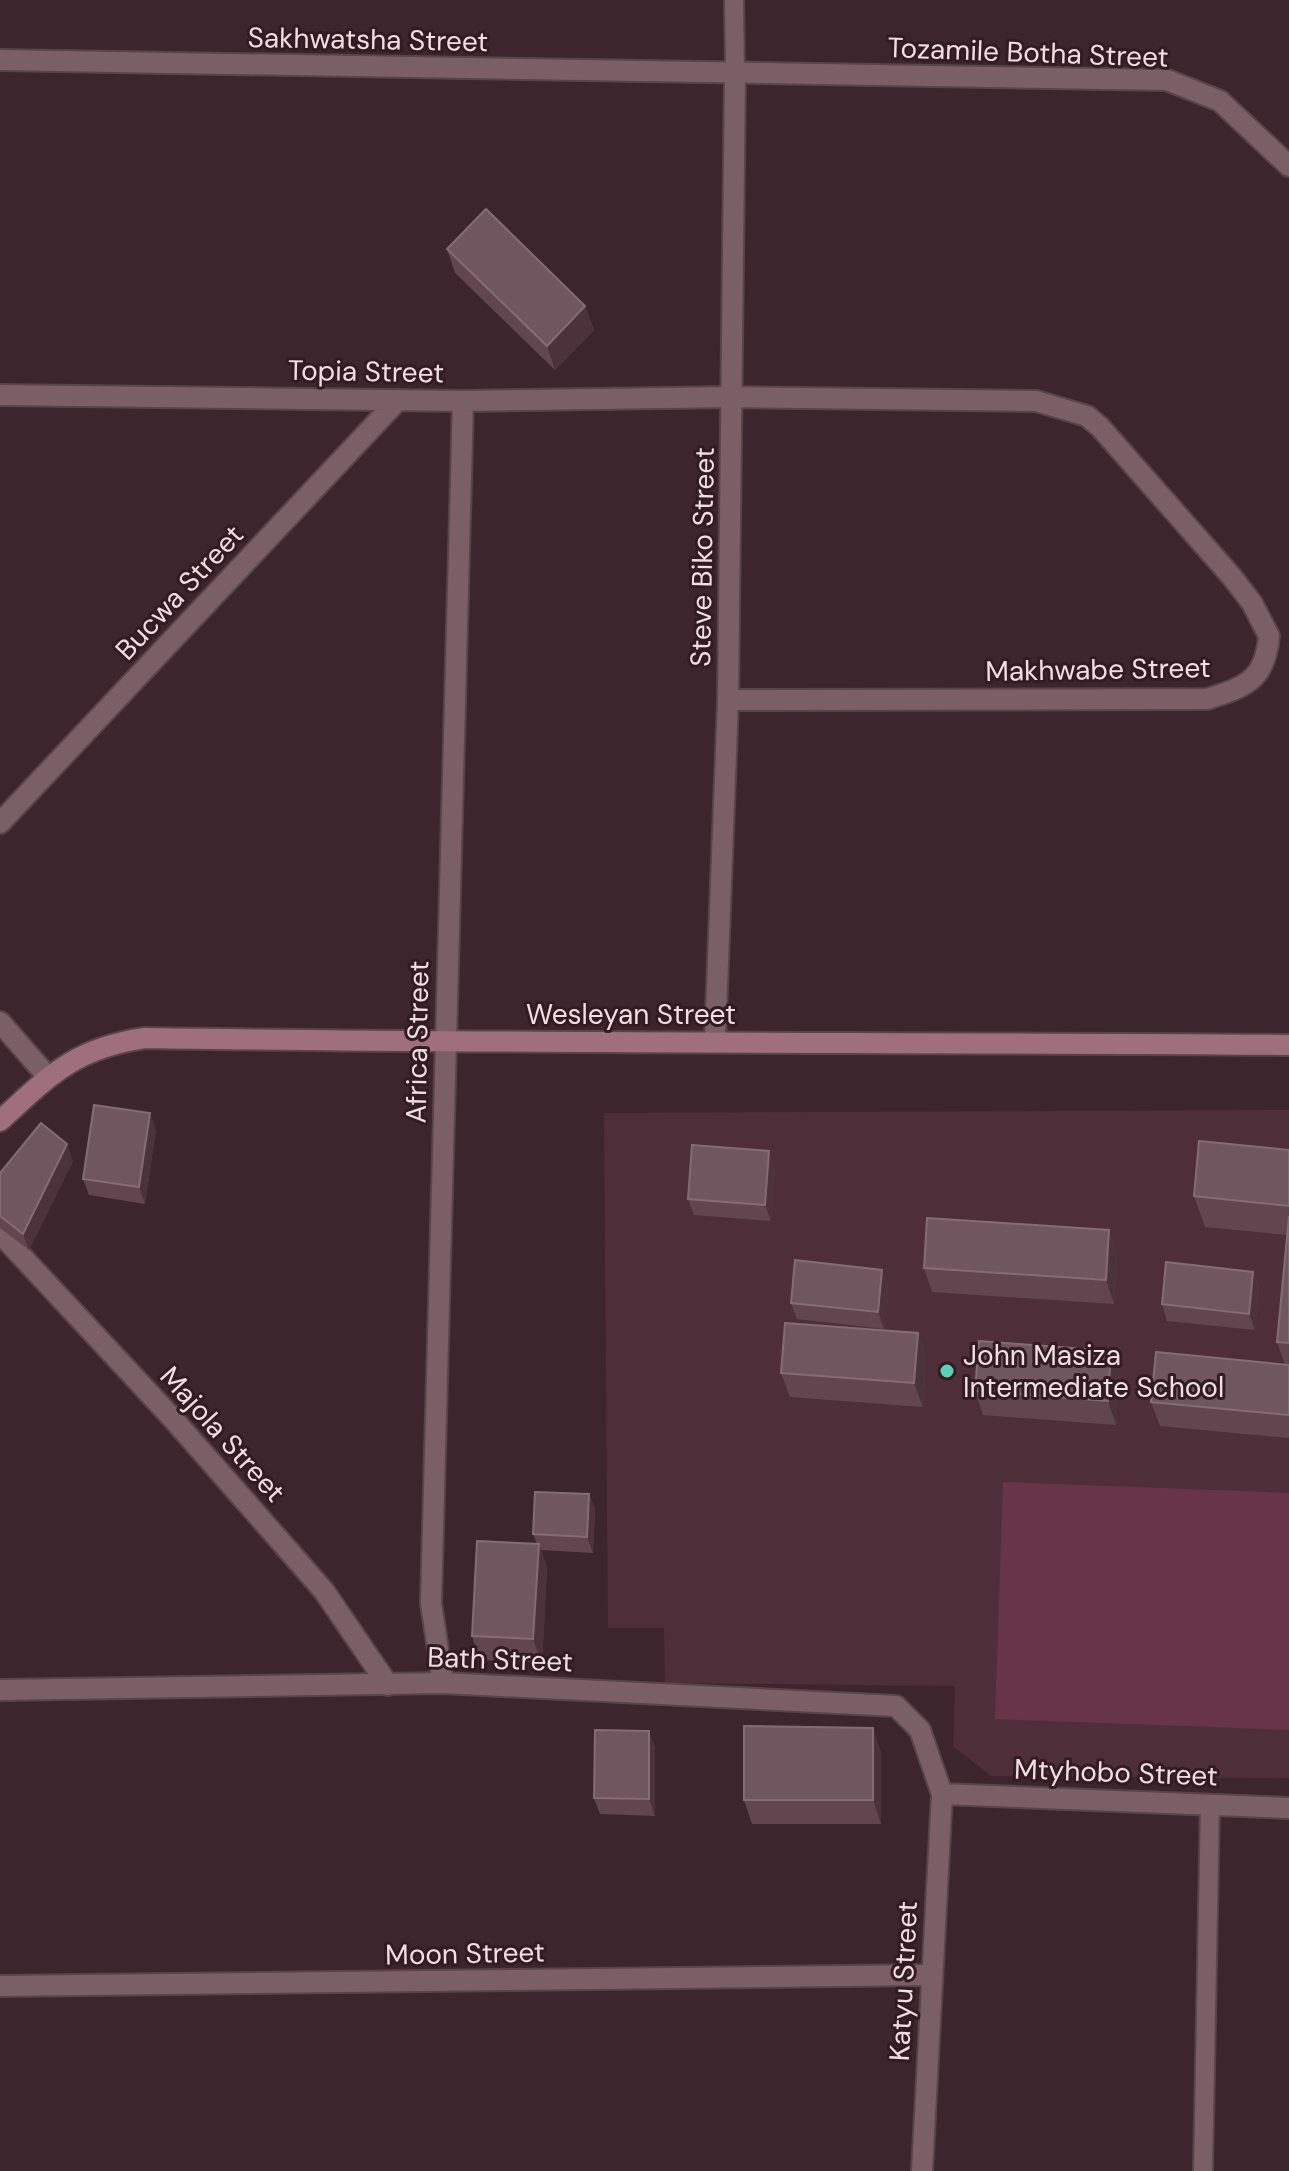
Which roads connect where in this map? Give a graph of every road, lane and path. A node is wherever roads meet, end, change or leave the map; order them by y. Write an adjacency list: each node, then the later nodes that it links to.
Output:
1 (734, 0): 3 (lane)
2 (0, 60): 3 (street, Sakhwatsha Street)
3 (735, 73): 4 (street, Tozamile Botha Street); 6 (street, Steve Biko Street)
4 (1289, 166)
5 (0, 395): 7 (street, Topia Street)
6 (732, 397): 8 (street, Topia Street); 9 (street, Steve Biko Street); 9 (street, Makhwabe Street)
7 (398, 400): 8 (street, Topia Street); 10 (street, Bucwa Street)
8 (463, 401): 13 (street, Africa Street)
9 (728, 700): 12 (street, Steve Biko Street)
10 (0, 823)
11 (0, 1022): 15 (street)
12 (715, 1040): 13 (street, Wesleyan Street); 14 (street, Wesleyan Street)
13 (445, 1043): 15 (street, Wesleyan Street); 18 (street, Africa Street)
14 (1289, 1045)
15 (48, 1077): 16 (street, Wesleyan Street)
16 (0, 1121)
17 (0, 1233): 19 (street, Majola Street)
18 (443, 1683): 19 (street, Bath Street); 21 (street, Bath Street)
19 (388, 1685): 20 (street, Bath Street)
20 (0, 1690)
21 (942, 1794): 22 (street, Mtyhobo Street); 24 (street, Katyu Street)
22 (1210, 1804): 23 (street, Mtyhobo Street); 27 (lane)
23 (1289, 1808)
24 (930, 1975): 25 (street, Moon Street); 26 (street, Katyu Street)
25 (0, 1986)
26 (922, 2171)
27 (1203, 2171)

